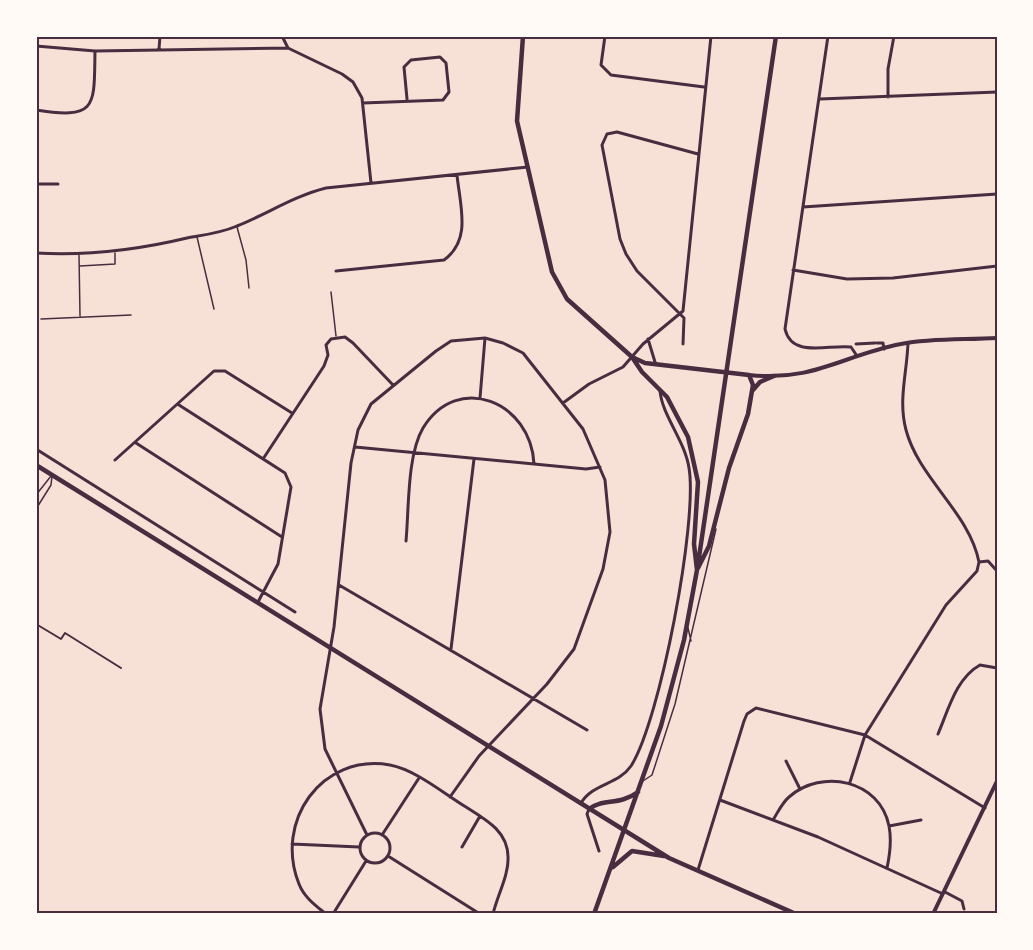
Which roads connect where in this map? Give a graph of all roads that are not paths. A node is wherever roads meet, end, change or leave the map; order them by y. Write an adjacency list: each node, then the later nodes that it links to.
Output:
1 (160, 36): 11 (street)
2 (282, 36): 10 (street)
3 (523, 36): 21 (main road)
4 (605, 36): 13 (street)
5 (711, 36): 13 (street)
6 (776, 36): 83 (main road)
7 (828, 36): 17 (street)
8 (894, 36): 15 (street)
9 (36, 45): 12 (street)
10 (288, 48): 11 (street); 18 (street)
11 (159, 49): 12 (street)
12 (95, 51): 19 (street)
13 (704, 87): 20 (street)
14 (997, 92): 15 (street)
15 (888, 97): 17 (street)
16 (407, 99): 16 (street); 18 (street)
17 (820, 99): 27 (street)
18 (363, 103): 23 (street)
19 (36, 110)
20 (698, 154): 40 (street); 40 (street)
21 (528, 167): 22 (street); 54 (main road)
22 (457, 175): 23 (street); 36 (street)
23 (371, 183): 28 (street)
24 (36, 184): 25 (street)
25 (58, 184)
26 (997, 194): 27 (street)
27 (803, 207): 35 (street)
28 (237, 226): 29 (street); 37 (lane)
29 (197, 236): 30 (street); 39 (lane)
30 (114, 252): 32 (street); 33 (lane)
31 (36, 253): 32 (street)
32 (79, 255): 33 (lane)
33 (79, 266): 42 (lane)
34 (997, 266): 35 (street)
35 (793, 270): 55 (street)
36 (336, 271)
37 (249, 288)
38 (331, 292): 44 (lane)
39 (214, 309)
40 (681, 314): 47 (street); 49 (street)
41 (131, 315): 42 (lane)
42 (80, 318): 43 (lane)
43 (41, 319)
44 (337, 338): 59 (street); 65 (street)
45 (485, 338): 59 (street); 62 (street); 63 (street)
46 (997, 338): 48 (street)
47 (648, 339): 54 (street); 56 (street)
48 (908, 343): 52 (street); 82 (street)
49 (683, 344)
50 (856, 344): 51 (street)
51 (869, 344): 52 (street); 53 (street)
52 (884, 349): 53 (street)
53 (871, 353): 55 (street)
54 (632, 357): 56 (main road); 60 (main road); 63 (street)
55 (857, 358): 58 (street)
56 (655, 362): 57 (main road)
57 (749, 375): 58 (street); 61 (main road)
58 (774, 376): 61 (main road)
59 (393, 385): 67 (street)
60 (661, 389): 83 (main road); 111 (street)
61 (752, 392): 79 (main road)
62 (480, 398): 69 (street); 73 (street)
63 (563, 403): 75 (street)
64 (179, 405): 65 (street); 66 (street); 70 (street)
65 (292, 413): 70 (street)
66 (136, 443): 72 (street); 80 (street)
67 (355, 447): 69 (street); 85 (street)
68 (36, 449): 86 (street)
69 (415, 454): 71 (street); 81 (street)
70 (263, 459): 80 (street)
71 (474, 459): 73 (street); 93 (street)
72 (115, 460)
73 (534, 464): 75 (street)
74 (36, 465): 76 (main road)
75 (600, 467): 96 (street)
76 (52, 475): 77 (lane); 78 (lane); 87 (main road)
77 (36, 495)
78 (36, 509)
79 (715, 522): 83 (main road); 91 (lane)
80 (282, 537): 86 (street)
81 (405, 541)
82 (979, 562): 84 (street); 99 (street)
83 (697, 570): 89 (main road)
84 (997, 571)
85 (339, 585): 92 (street); 93 (street)
86 (265, 592): 87 (street); 88 (street)
87 (257, 603): 92 (main road)
88 (295, 612)
89 (687, 622): 91 (lane); 104 (main road)
90 (36, 624): 94 (street)
91 (691, 642): 104 (lane)
92 (331, 648): 100 (main road); 102 (street)
93 (452, 649): 96 (street)
94 (121, 668)
95 (997, 668): 98 (street)
96 (533, 699): 97 (street); 100 (street)
97 (587, 730)
98 (938, 734)
99 (866, 735): 106 (street); 110 (street); 112 (street)
100 (488, 746): 109 (street); 111 (main road)
101 (786, 761): 107 (street)
102 (335, 773): 103 (street); 119 (street); 121 (street)
103 (419, 778): 109 (street); 120 (street)
104 (642, 781): 108 (main road)
105 (997, 781): 112 (street)
106 (850, 782): 107 (street); 117 (street)
107 (800, 789): 115 (street)
108 (639, 792): 113 (main road); 118 (main road)
109 (450, 797): 114 (street)
110 (720, 800): 115 (street); 130 (street)
111 (580, 803): 113 (main road)
112 (985, 808): 131 (street)
113 (589, 809): 118 (main road); 124 (street)
114 (480, 816): 123 (street); 136 (street)
115 (773, 820): 128 (street)
116 (921, 820): 117 (street)
117 (890, 826): 128 (street)
118 (624, 831): 126 (main road); 129 (main road)
119 (367, 835): 120 (street); 122 (street)
120 (382, 835): 125 (street)
121 (291, 844): 122 (street); 133 (street)
122 (360, 847): 127 (street)
123 (462, 847)
124 (599, 851)
125 (388, 856): 127 (street); 135 (street)
126 (669, 858): 129 (main road); 130 (main road)
127 (366, 861): 134 (street)
128 (886, 868): 131 (street)
129 (610, 869): 137 (main road)
130 (697, 872): 138 (main road)
131 (944, 893): 132 (street); 139 (street)
132 (964, 909)
133 (326, 914)
134 (333, 914)
135 (480, 914)
136 (493, 914)
137 (594, 914)
138 (796, 914)
139 (933, 914)

